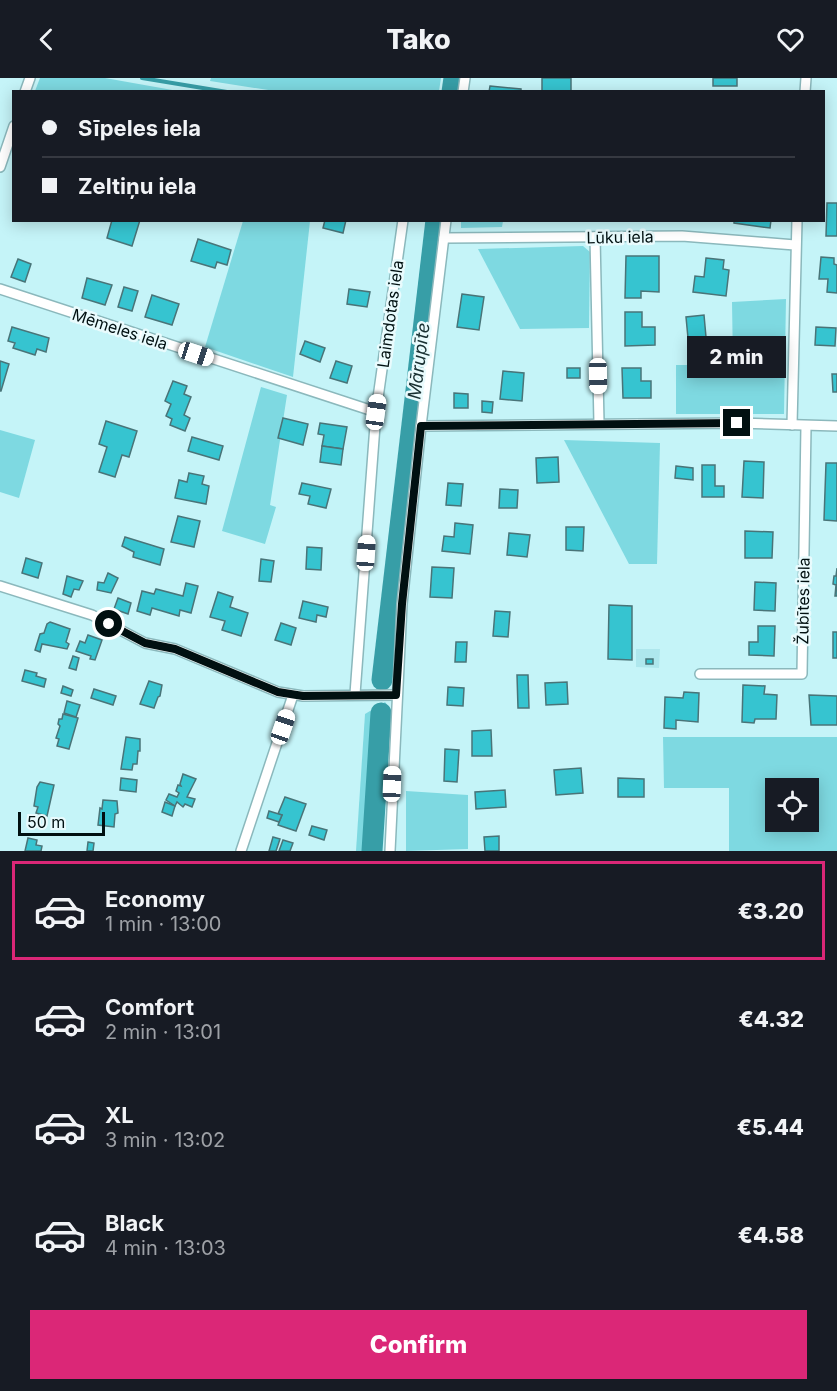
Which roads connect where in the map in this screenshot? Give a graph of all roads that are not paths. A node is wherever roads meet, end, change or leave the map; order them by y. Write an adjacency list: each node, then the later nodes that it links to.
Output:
1 (12, 132): 2 (street)
2 (0, 167)
3 (403, 222): 10 (street, Laimdotas iela)
4 (446, 222): 7 (street)
5 (797, 222): 8 (street)
6 (595, 237): 7 (street, Lūku iela); 8 (street, Lūku iela); 11 (street)
7 (444, 238): 13 (street)
8 (795, 244): 12 (street)
9 (0, 289): 10 (street, Mēmeles iela)
10 (376, 412): 18 (street, Laimdotas iela)
11 (599, 423): 12 (street); 13 (street)
12 (792, 425): 14 (street)
13 (421, 426): 20 (street)
14 (807, 426): 15 (street); 17 (street, Žubītes iela)
15 (837, 426)
16 (0, 586): 19 (street)
17 (700, 674)
18 (356, 694): 19 (street); 20 (street)
19 (293, 695): 21 (street)
20 (396, 695): 22 (street)
21 (241, 851)
22 (390, 851)

